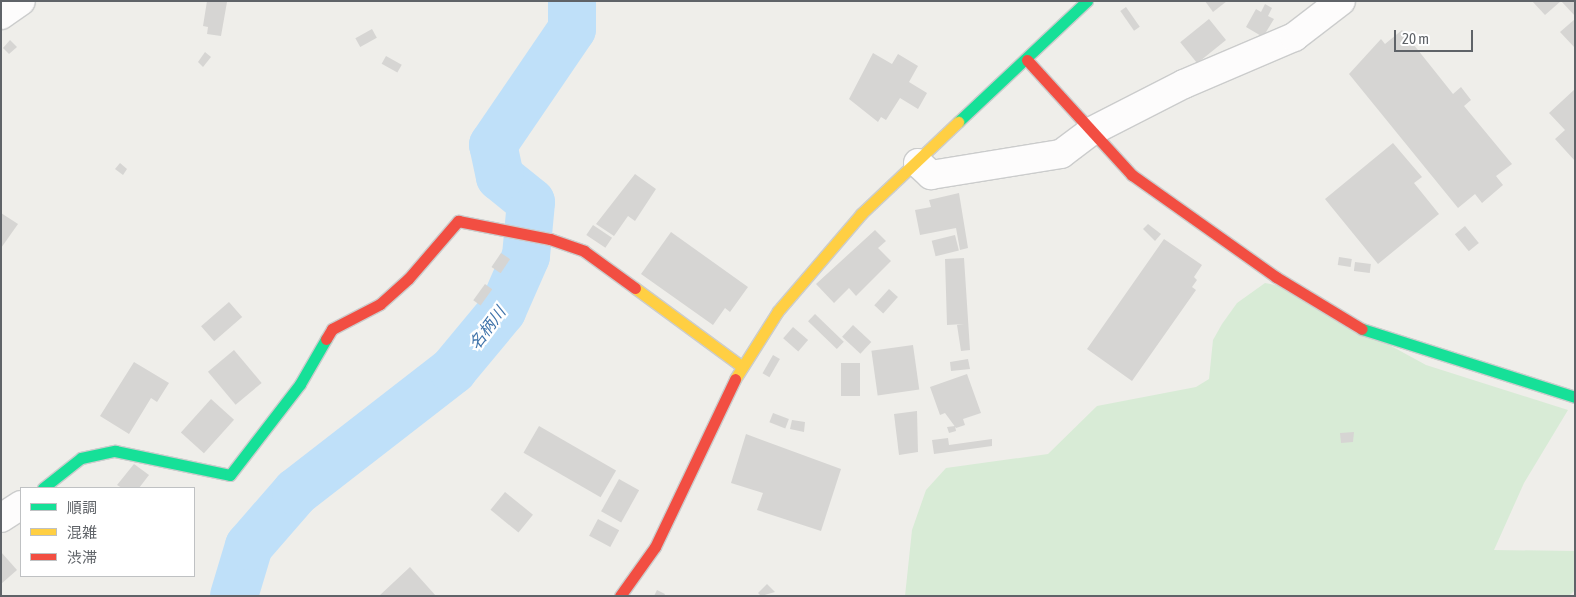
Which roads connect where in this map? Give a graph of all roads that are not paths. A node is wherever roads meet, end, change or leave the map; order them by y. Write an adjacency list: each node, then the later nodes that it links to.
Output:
1 (21, 1): 4 (street)
2 (1087, 1): 5 (street)
3 (1341, 1): 6 (street)
4 (1, 15)
5 (1027, 60): 6 (street); 7 (street)
6 (1090, 132): 7 (street); 9 (street)
7 (918, 163): 8 (street)
8 (741, 366): 10 (street); 13 (street)
9 (1575, 397)
10 (44, 487)
11 (20, 506): 12 (street)
12 (1, 518)
13 (620, 596)

